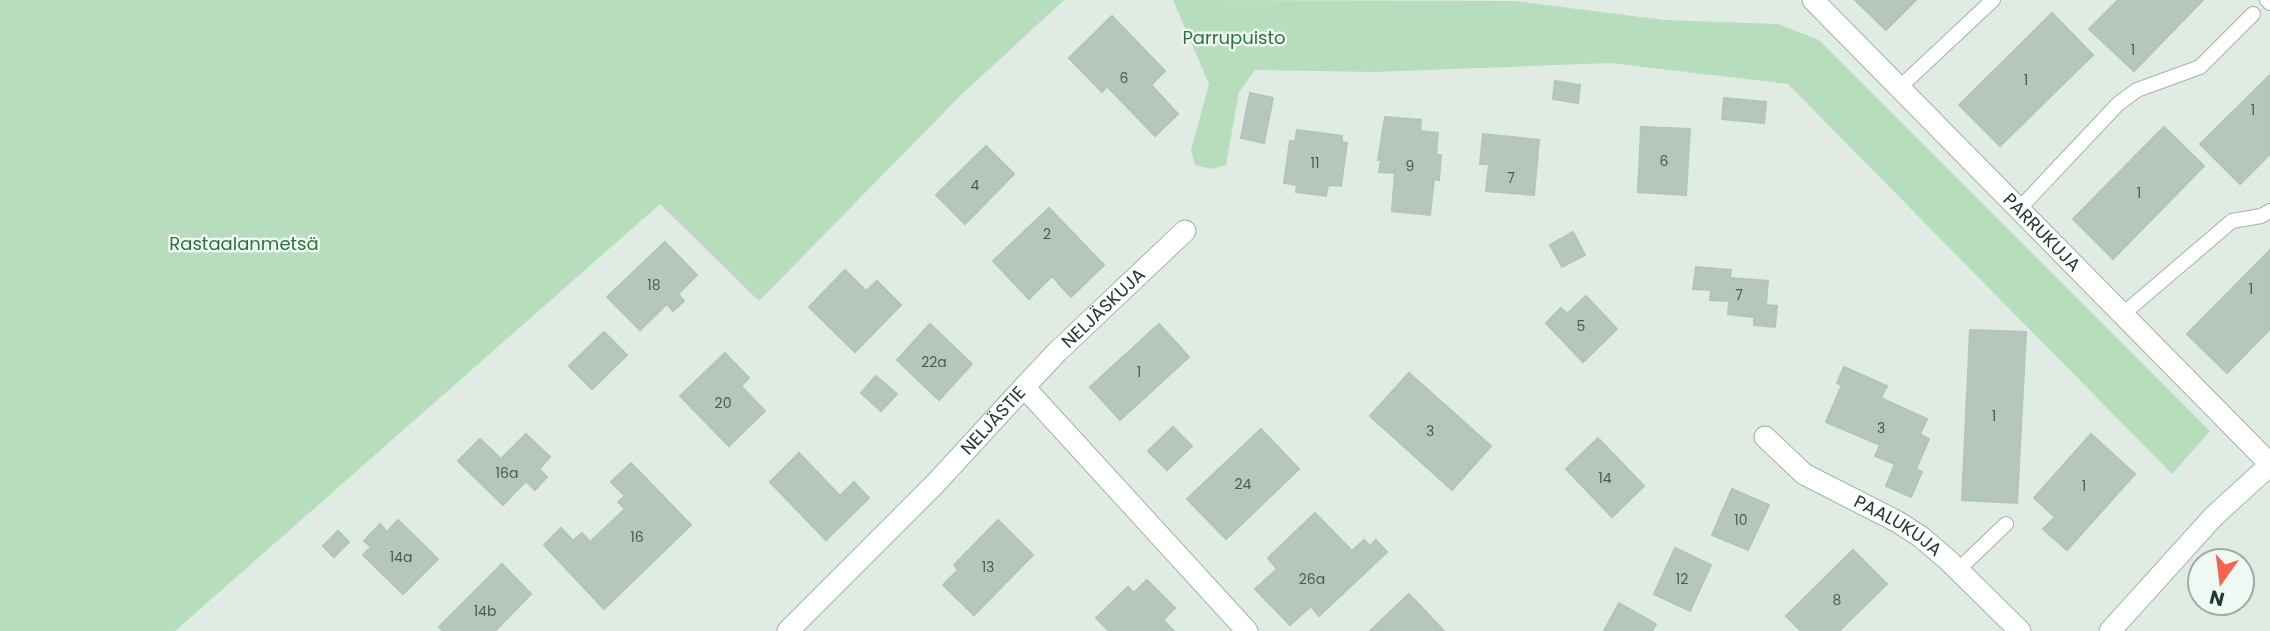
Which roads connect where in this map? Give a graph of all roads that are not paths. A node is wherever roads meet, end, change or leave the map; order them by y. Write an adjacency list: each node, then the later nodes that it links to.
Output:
1 (1812, 0): 4 (street, PARRUKUJA)
2 (1993, 0): 4 (lane)
3 (2253, 14): 5 (lane)
4 (1899, 88): 5 (street, PARRUKUJA)
5 (2019, 209): 8 (street, PARRUKUJA)
6 (2270, 211): 8 (lane)
7 (1185, 231): 9 (street, NELJÄSKUJA)
8 (2123, 314): 11 (street, PARRUKUJA)
9 (1024, 387): 14 (street, NELJÄSTIE); 15 (street, NELJÄSTIE)
10 (1765, 437): 13 (street, PAALUKUJA)
11 (2270, 464): 17 (street)
12 (2006, 524): 13 (lane)
13 (1958, 570): 16 (street, PAALUKUJA)
14 (788, 631)
15 (1247, 631)
16 (2020, 631)
17 (2109, 631)

